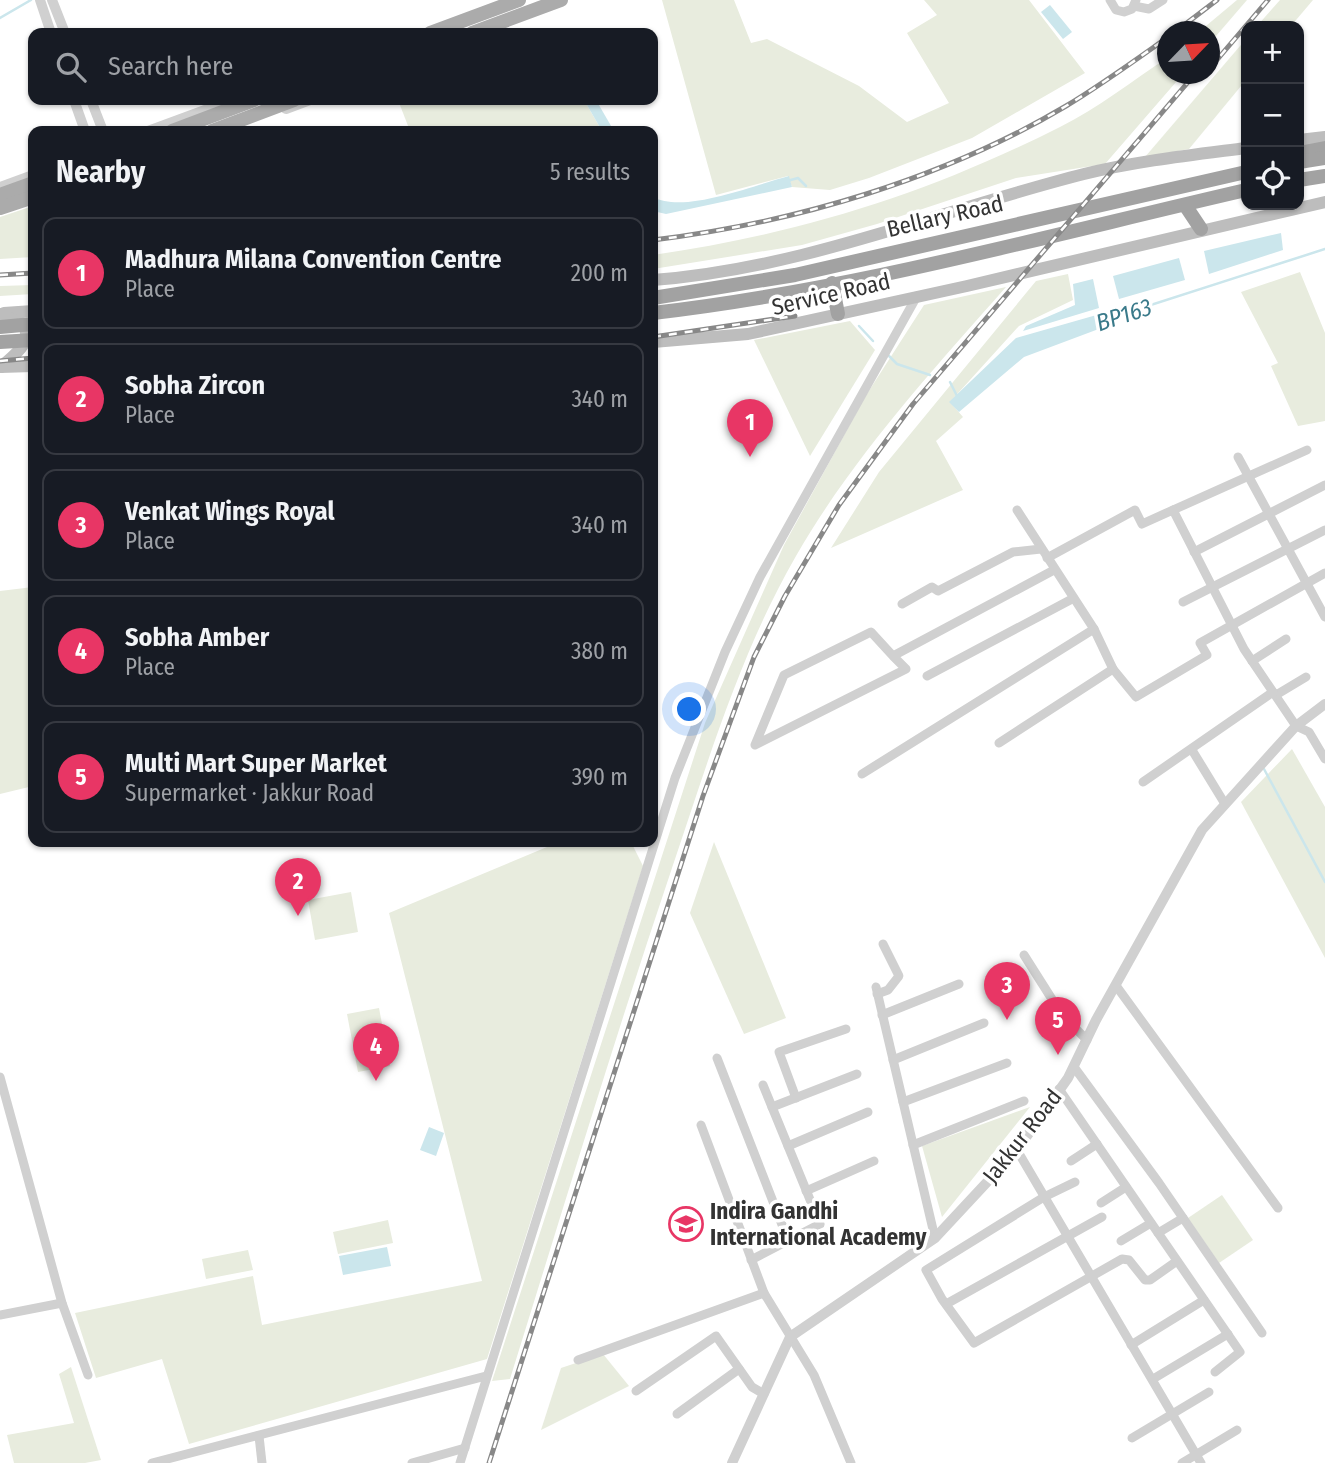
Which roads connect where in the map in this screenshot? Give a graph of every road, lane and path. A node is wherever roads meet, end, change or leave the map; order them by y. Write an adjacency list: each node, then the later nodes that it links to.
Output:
1 (40, 0): 9 (street)
2 (52, 0): 10 (street)
3 (519, 0): 8 (main road)
4 (1110, 0): 7 (street)
5 (1163, 0): 7 (street)
6 (559, 1): 8 (main road)
7 (1135, 3)
8 (500, 15): 11 (main road); 12 (main road)
9 (49, 28)
10 (63, 28)
11 (449, 28)
12 (480, 28)
13 (76, 105): 19 (street)
14 (93, 105): 20 (street)
15 (218, 105): 21 (street)
16 (241, 105): 22 (main road)
17 (281, 105): 23 (main road)
18 (296, 105): 24 (street)
19 (83, 126)
20 (101, 126)
21 (162, 126)
22 (185, 126)
23 (225, 126)
24 (240, 126)
25 (1325, 136): 26 (main road)
26 (1304, 139)
27 (1325, 148): 29 (highway)
28 (1241, 149): 45 (main road)
29 (1304, 152)
30 (1325, 158): 31 (highway)
31 (1304, 161)
32 (1241, 173): 48 (highway, Bellary Road)
33 (28, 176): 37 (street)
34 (1325, 176): 35 (highway)
35 (1304, 179)
36 (28, 185): 39 (main road)
37 (0, 187)
38 (1241, 191): 42 (highway, Bellary Road)
39 (0, 195)
40 (28, 201): 43 (main road)
41 (1325, 202): 44 (main road)
42 (1185, 205): 44 (highway); 46 (highway, Bellary Road)
43 (0, 210)
44 (1201, 229): 47 (main road, Service Road)
45 (658, 279)
46 (832, 283): 50 (highway, Bellary Road); 52 (highway)
47 (917, 296): 52 (main road, Service Road); 97 (street)
48 (658, 297)
49 (28, 311): 51 (main road)
50 (658, 312)
51 (0, 314): 59 (main road)
52 (838, 314): 57 (main road, Service Road)
53 (28, 324): 54 (highway, bridge)
54 (0, 327)
55 (28, 340): 56 (highway, bridge)
56 (0, 342)
57 (658, 342)
58 (28, 366): 59 (main road)
59 (1, 367)
60 (1307, 450): 62 (street)
61 (1238, 457): 62 (street)
62 (1249, 478): 65 (street); 66 (street)
63 (1325, 485): 66 (street)
64 (1017, 510): 68 (street)
65 (1173, 510): 70 (street); 71 (street)
66 (1268, 513): 69 (street); 70 (street)
67 (1325, 530): 69 (street)
68 (1041, 549): 71 (street); 78 (street)
69 (1286, 550): 74 (street); 75 (street)
70 (1194, 552): 75 (street)
71 (1047, 558): 72 (street)
72 (1054, 570): 76 (street); 83 (street)
73 (1325, 573): 74 (street)
74 (1305, 582): 79 (street); 80 (street)
75 (1213, 588): 77 (street); 80 (street)
76 (1072, 599): 81 (street); 86 (street)
77 (1183, 602)
78 (902, 604)
79 (1325, 617)
80 (1231, 624): 84 (street); 85 (street)
81 (1094, 629): 85 (street); 94 (street)
82 (1286, 639): 84 (street)
83 (893, 656): 83 (street)
84 (1252, 661): 88 (street)
85 (1114, 668): 91 (street)
86 (926, 676)
87 (1306, 677): 88 (street)
88 (1274, 694): 90 (street); 92 (street)
89 (1325, 704): 90 (street, Jakkur Road)
90 (1296, 726): 93 (street); 96 (street, Jakkur Road)
91 (999, 743)
92 (1192, 750): 95 (street); 96 (street)
93 (1325, 759)
94 (862, 775)
95 (1143, 782)
96 (1226, 804): 102 (street, Jakkur Road)
97 (658, 832)
98 (653, 847): 157 (street)
99 (883, 944): 103 (street)
100 (1024, 955): 106 (street)
101 (959, 984): 103 (street)
102 (1117, 987): 106 (street, Jakkur Road); 132 (street)
103 (882, 1015): 108 (street)
104 (984, 1023): 108 (street)
105 (846, 1029): 115 (street)
106 (1087, 1040): 110 (street, Jakkur Road)
107 (718, 1058): 139 (street)
108 (893, 1060): 117 (street)
109 (1007, 1063): 117 (street)
110 (1074, 1067): 114 (street, Jakkur Road); 134 (street)
111 (857, 1074): 115 (street)
112 (0, 1077): 146 (street)
113 (763, 1085): 118 (street)
114 (1059, 1090): 122 (street); 124 (street, Jakkur Road)
115 (796, 1098): 118 (street)
116 (1024, 1101): 121 (street)
117 (902, 1102): 121 (street)
118 (772, 1107): 123 (street)
119 (868, 1112): 123 (street)
120 (701, 1125): 141 (street)
121 (913, 1144): 138 (street)
122 (1097, 1144): 126 (street); 128 (street)
123 (788, 1146): 129 (street)
124 (1017, 1150): 130 (street); 138 (street, Jakkur Road)
125 (874, 1161): 129 (street)
126 (1072, 1161)
127 (1075, 1182): 130 (street)
128 (1126, 1187): 131 (street); 135 (street)
129 (806, 1191): 139 (street)
130 (1044, 1197): 137 (street); 147 (street)
131 (1101, 1203)
132 (1278, 1208)
133 (1102, 1217): 137 (street)
134 (1183, 1218): 136 (street); 149 (street)
135 (1151, 1223): 136 (street); 140 (street)
136 (1158, 1233): 142 (street)
137 (1066, 1237): 143 (street); 147 (street)
138 (934, 1238): 151 (street, Jakkur Road)
139 (788, 1240): 141 (street)
140 (1121, 1241)
141 (751, 1260): 144 (street)
142 (1177, 1261): 143 (street); 145 (street)
143 (1090, 1276): 147 (street); 152 (street)
144 (764, 1293): 151 (street); 153 (street)
145 (1204, 1300): 150 (street); 152 (street)
146 (62, 1303): 148 (street); 156 (street)
147 (948, 1303)
148 (0, 1315)
149 (1262, 1333)
150 (1228, 1334): 155 (street); 158 (street)
151 (790, 1337): 161 (street); 174 (street)
152 (1130, 1345): 158 (street)
153 (578, 1360)
154 (739, 1369): 159 (street); 161 (street); 162 (street)
155 (1214, 1372)
156 (88, 1375)
157 (486, 1376): 165 (street); 167 (street)
158 (1153, 1379): 163 (street)
159 (636, 1391)
160 (1209, 1392): 163 (street)
161 (764, 1394): 173 (street)
162 (677, 1414)
163 (1173, 1414): 166 (street); 168 (street)
164 (1237, 1430): 168 (street)
165 (259, 1436): 169 (street); 170 (street)
166 (1132, 1438)
167 (465, 1448): 171 (street); 172 (street)
168 (1199, 1459): 175 (street)
169 (152, 1463)
170 (262, 1463)
171 (412, 1463)
172 (460, 1463)
173 (732, 1463)
174 (851, 1463)
175 (1182, 1463)

